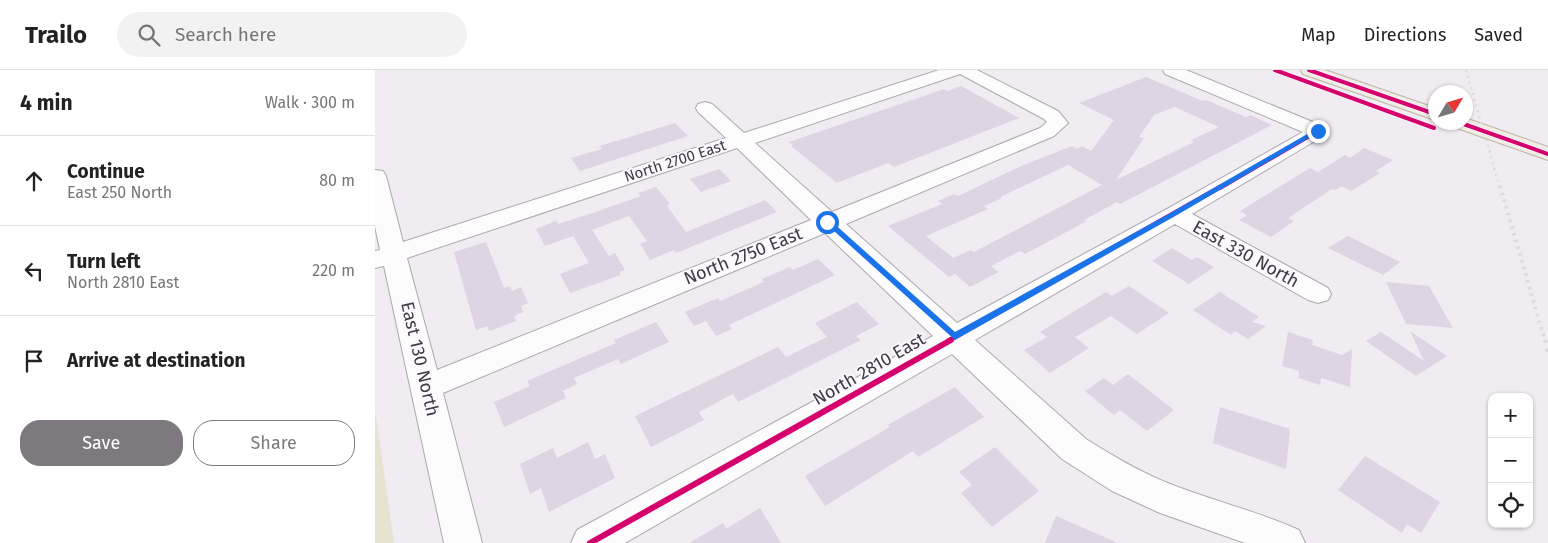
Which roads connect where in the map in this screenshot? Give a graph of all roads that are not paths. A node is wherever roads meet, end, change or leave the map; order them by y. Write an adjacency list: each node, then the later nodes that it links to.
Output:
1 (956, 70): 8 (street, North 2700 East)
2 (964, 70): 12 (street, North 2750 East)
3 (1171, 70): 11 (street, North 2810 East)
4 (1309, 70): 6 (main road)
5 (705, 108): 8 (street)
6 (1428, 112)
7 (1473, 127): 9 (main road)
8 (740, 140): 12 (street); 13 (street, North 2700 East)
9 (1548, 154)
10 (375, 176): 13 (street, East 130 North)
11 (1175, 214): 14 (street, East 330 North); 15 (street, North 2810 East)
12 (827, 222): 15 (street); 16 (street, North 2750 East)
13 (385, 257): 16 (street, East 130 North)
14 (1318, 294)
15 (955, 337): 18 (street, North 2810 East); 19 (street)
16 (427, 387): 17 (street, East 130 North)
17 (463, 543)
18 (590, 543)
19 (1286, 543)

